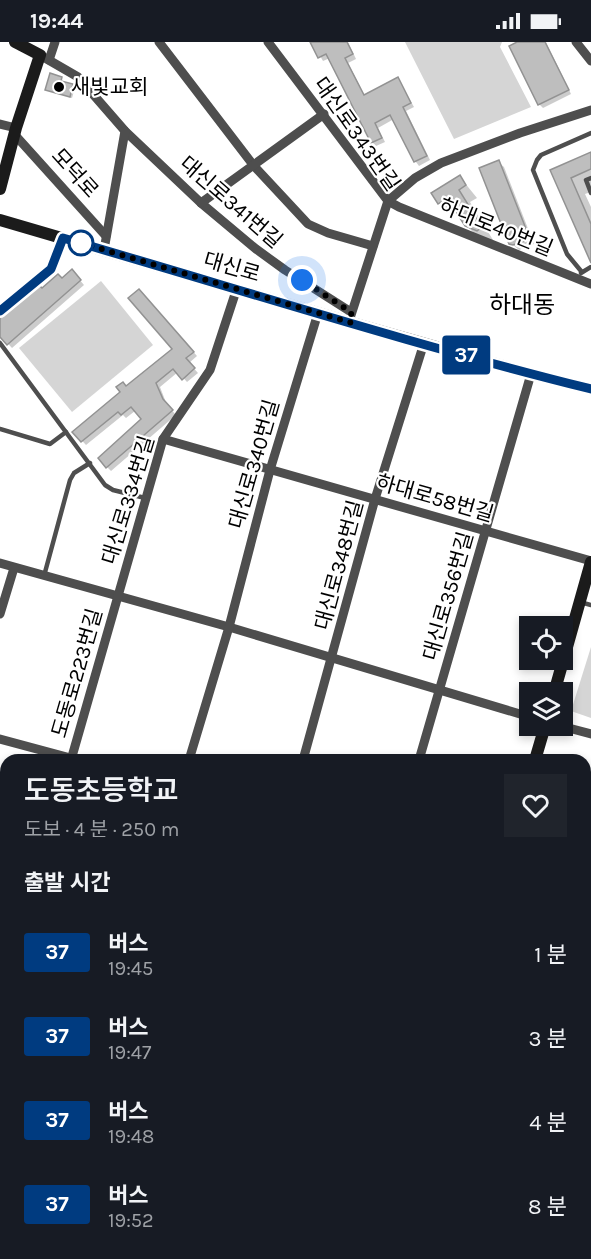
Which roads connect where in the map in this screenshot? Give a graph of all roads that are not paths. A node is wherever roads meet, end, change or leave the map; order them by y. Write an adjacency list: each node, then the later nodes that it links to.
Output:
1 (15, 42): 6 (street)
2 (55, 42): 6 (street)
3 (159, 42): 14 (street)
4 (268, 42): 9 (street, 대신로343번길)
5 (576, 42): 7 (street)
6 (45, 58): 11 (street); 12 (street, 대신로341번길)
7 (591, 61)
8 (591, 110): 18 (street)
9 (324, 114): 14 (street); 18 (street, 대신로343번길)
10 (0, 123): 11 (street)
11 (16, 131): 16 (street); 21 (street, 모덕로)
12 (125, 131): 19 (street, 대신로341번길); 21 (street)
13 (591, 133): 26 (lane)
14 (254, 166): 19 (street); 23 (street)
15 (591, 178): 17 (lane)
16 (0, 189)
17 (591, 193)
18 (388, 201): 23 (street, 대신로343번길); 26 (street, 하대로40번길)
19 (201, 203): 31 (street, 대신로341번길)
20 (0, 220): 22 (street, 대신로)
21 (106, 236): 24 (street)
22 (63, 238): 24 (street, 대신로); 29 (lane)
23 (373, 246): 31 (street, 대신로343번길)
24 (104, 250): 28 (street, 대신로)
25 (591, 267): 26 (lane)
26 (580, 275): 27 (street, 하대로40번길)
27 (591, 284)
28 (237, 288): 30 (street, 대신로); 38 (street, 대신로334번길)
29 (0, 311)
30 (318, 313): 31 (street, 대신로); 40 (street, 대신로340번길)
31 (351, 317): 33 (street, 대신로)
32 (0, 343): 37 (lane)
33 (424, 343): 34 (street, 대신로); 42 (street, 대신로348번길)
34 (531, 374): 35 (street, 대신로); 43 (street, 대신로356번길)
35 (591, 389)
36 (0, 429): 37 (lane)
37 (66, 432): 39 (lane)
38 (163, 439): 40 (street, 하대로58번길); 41 (street, 대신로334번길)
39 (90, 463): 41 (lane); 47 (lane)
40 (270, 470): 42 (street, 하대로58번길); 51 (street, 대신로340번길)
41 (145, 498): 48 (street, 대신로334번길)
42 (375, 499): 43 (street, 하대로58번길); 52 (street, 대신로348번길)
43 (485, 531): 44 (street, 하대로58번길); 54 (street, 대신로356번길)
44 (591, 562): 49 (street)
45 (0, 563): 46 (street)
46 (14, 568): 47 (street); 50 (street)
47 (44, 576): 48 (street)
48 (117, 596): 51 (street); 61 (street, 도동로223번길)
49 (585, 604): 53 (street)
50 (0, 614)
51 (229, 627): 52 (street); 62 (street, 대신로340번길)
52 (332, 658): 54 (street); 63 (street, 대신로348번길)
53 (558, 682)
54 (440, 690): 55 (street); 64 (street, 대신로356번길)
55 (519, 714)
56 (573, 729): 57 (street)
57 (591, 734)
58 (542, 736): 65 (street)
59 (0, 739): 60 (street)
60 (53, 754)
61 (76, 754)
62 (191, 754)
63 (305, 754)
64 (421, 754)
65 (537, 754)

